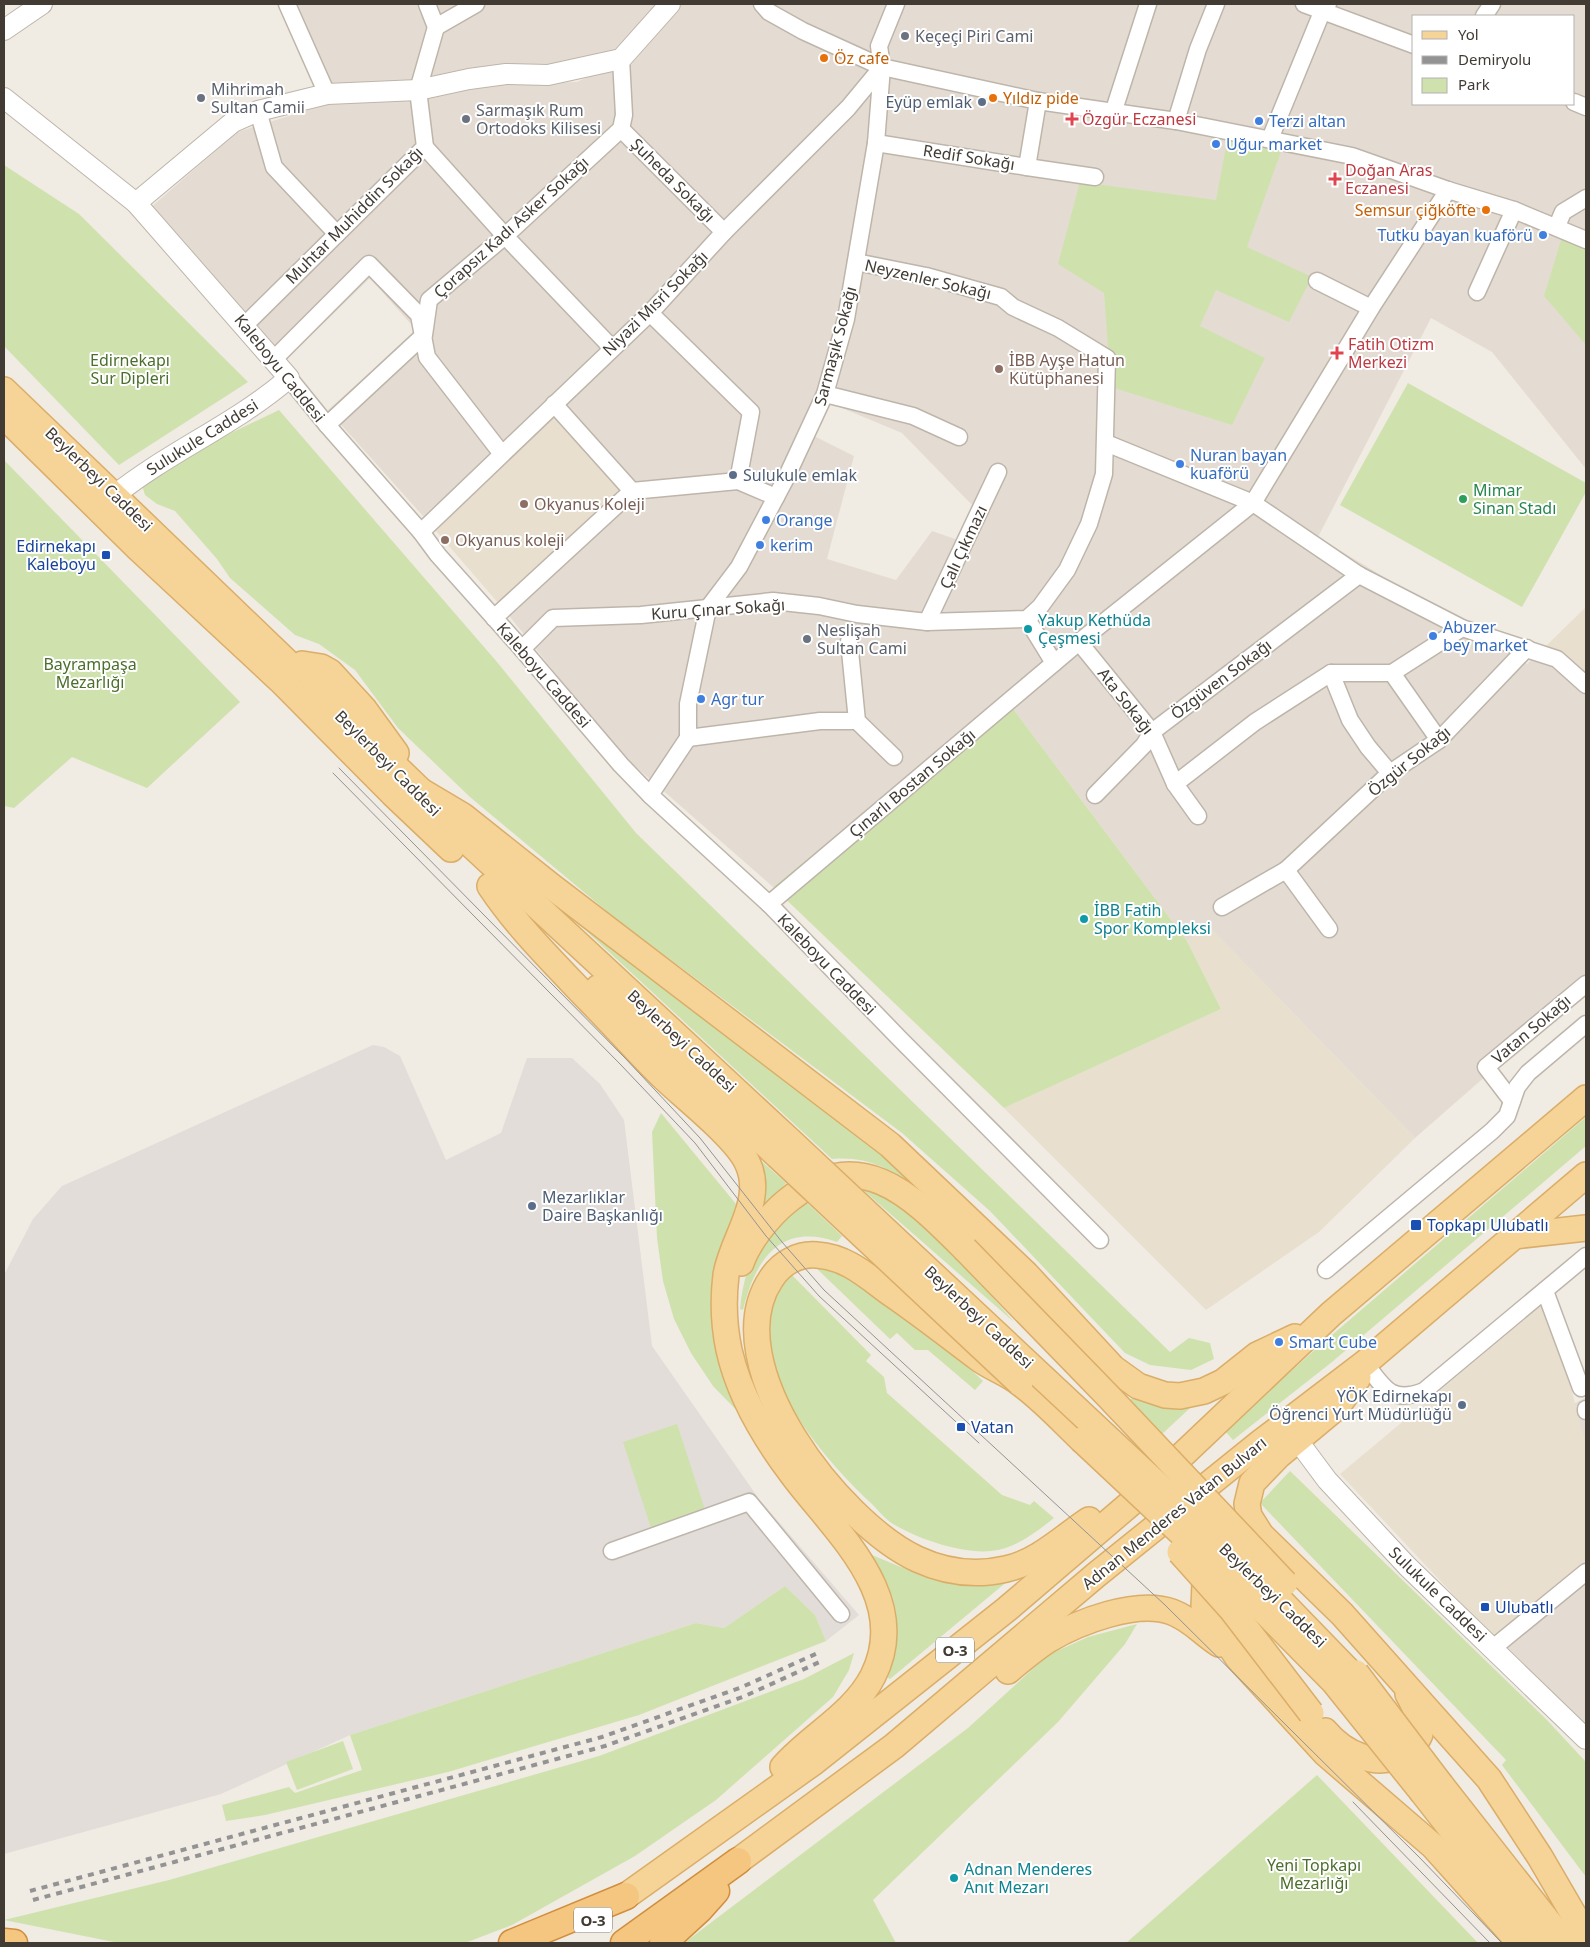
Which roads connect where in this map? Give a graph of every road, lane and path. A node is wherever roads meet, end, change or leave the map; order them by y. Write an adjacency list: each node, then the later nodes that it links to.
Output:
1 (42, 4): 15 (street)
2 (287, 4): 20 (street)
3 (427, 4): 14 (street)
4 (476, 4): 14 (street)
5 (670, 4): 17 (street)
6 (762, 4): 18 (street)
7 (896, 4): 18 (street, Sarmaşık Sokağı)
8 (1148, 4): 24 (street)
9 (1216, 4): 25 (street)
10 (1304, 4): 12 (street)
11 (1492, 4): 13 (street)
12 (1325, 8): 16 (street); 27 (street)
13 (1485, 15)
14 (436, 27): 19 (street)
15 (4, 30)
16 (1412, 44)
17 (621, 59): 19 (street); 26 (street)
18 (882, 67): 22 (street); 28 (street, Sarmaşık Sokağı); 37 (street, Niyazi Mısri Sokağı)
19 (418, 90): 20 (street); 29 (street, Muhtar Muhiddin Sokağı)
20 (327, 94): 23 (street)
21 (4, 98): 34 (street, Kaleboyu Caddesi)
22 (1038, 101): 24 (street); 30 (street, Redif Sokağı)
23 (258, 111): 34 (street); 38 (street)
24 (1113, 113): 25 (street)
25 (1176, 122): 27 (street)
26 (621, 128): 37 (street, Şuheda Sokağı); 39 (street, Çorapsız Kadı Asker Sokağı)
27 (1270, 139): 32 (street)
28 (876, 143): 30 (street, Redif Sokağı); 41 (street, Sarmaşık Sokağı)
29 (425, 147): 38 (street, Muhtar Muhiddin Sokağı); 39 (street)
30 (1027, 166): 31 (street)
31 (1095, 177)
32 (1448, 190): 35 (street); 44 (street)
33 (1586, 198): 36 (street)
34 (136, 203): 46 (street, Kaleboyu Caddesi)
35 (1514, 210): 36 (street); 43 (street)
36 (1557, 226): 40 (street)
37 (724, 232): 45 (street, Niyazi Mısri Sokağı)
38 (336, 234): 46 (street, Muhtar Muhiddin Sokağı)
39 (505, 236): 47 (street, Çorapsız Kadı Asker Sokağı); 48 (street)
40 (1586, 240)
41 (856, 262): 53 (street, Sarmaşık Sokağı); 59 (street, Neyzenler Sokağı)
42 (1317, 281): 44 (street)
43 (1477, 292)
44 (1371, 308): 67 (street)
45 (650, 313): 48 (street, Niyazi Mısri Sokağı); 63 (street)
46 (245, 325): 49 (street, Kaleboyu Caddesi)
47 (424, 335): 49 (street); 56 (street); 60 (street)
48 (612, 348): 54 (street, Niyazi Mısri Sokağı)
49 (274, 359): 51 (street, Kaleboyu Caddesi)
50 (4, 376): 55 (main road)
51 (289, 378): 56 (street, Kaleboyu Caddesi); 65 (street, Sulukule Caddesi)
52 (4, 390): 55 (main road, Beylerbeyi Caddesi)
53 (825, 394): 58 (street); 66 (street, Sarmaşık Sokağı)
54 (554, 404): 60 (street, Niyazi Mısri Sokağı); 64 (street)
55 (13, 411): 62 (main road, Beylerbeyi Caddesi); 65 (main road, Beylerbeyi Caddesi)
56 (327, 426): 68 (street, Kaleboyu Caddesi)
57 (4, 436): 62 (main road)
58 (960, 437)
59 (1106, 443): 67 (street); 72 (street)
60 (502, 454): 68 (street, Niyazi Mısri Sokağı)
61 (998, 472): 73 (street, Çalı Çıkmazı)
62 (66, 479): 82 (main road, Beylerbeyi Caddesi)
63 (738, 481): 64 (street); 66 (street)
64 (632, 491): 71 (street)
65 (115, 495): 82 (main road, Beylerbeyi Caddesi)
66 (776, 497): 70 (street, Sarmaşık Sokağı)
67 (1253, 503): 69 (street); 76 (street, Çınarlı Bostan Sokağı)
68 (421, 532): 71 (street, Kaleboyu Caddesi)
69 (1359, 575): 74 (street); 85 (street, Özgüven Sokağı)
70 (708, 608): 73 (street, Kuru Çınar Sokağı); 78 (street, Kuru Çınar Sokağı); 86 (street, Sarmaşık Sokağı)
71 (494, 618): 78 (street, Kaleboyu Caddesi)
72 (1027, 619): 73 (street, Kuru Çınar Sokağı); 79 (street)
73 (928, 622)
74 (1462, 628): 77 (street); 80 (street)
75 (849, 641): 84 (street)
76 (1079, 642): 79 (street, Çınarlı Bostan Sokağı); 85 (street, Ata Sokağı)
77 (1527, 648): 83 (street); 87 (street, Özgür Sokağı)
78 (522, 649): 92 (street, Kaleboyu Caddesi)
79 (1054, 663): 97 (street, Çınarlı Bostan Sokağı)
80 (1392, 672): 81 (street); 87 (street)
81 (1331, 673): 89 (street); 90 (street)
82 (289, 681): 91 (main road, Beylerbeyi Caddesi); 96 (main road, Beylerbeyi Caddesi)
83 (1586, 685)
84 (858, 721): 86 (street); 88 (street)
85 (1152, 732): 90 (street, Ata Sokağı); 93 (street, Özgüven Sokağı)
86 (688, 738): 92 (street)
87 (1439, 740): 89 (street, Özgür Sokağı)
88 (894, 756)
89 (1390, 774): 95 (street, Özgür Sokağı)
90 (1175, 784): 94 (street, Ata Sokağı)
91 (421, 791): 104 (main road, Beylerbeyi Caddesi); 112 (main road)
92 (650, 794): 97 (street, Kaleboyu Caddesi)
93 (1095, 795)
94 (1198, 816)
95 (1286, 870): 98 (street, Özgür Sokağı); 99 (street)
96 (490, 886): 104 (main road, Beylerbeyi Caddesi); 114 (main road)
97 (769, 904): 108 (street, Kaleboyu Caddesi)
98 (1222, 907)
99 (1329, 930)
100 (1586, 984): 103 (street, Vatan Sokağı)
101 (1586, 1024): 103 (street)
102 (1586, 1098): 112 (main road)
103 (1512, 1101): 110 (street)
104 (784, 1148): 115 (main road, Beylerbeyi Caddesi, bridge); 127 (main road, Beylerbeyi Caddesi, bridge)
105 (1586, 1175): 107 (main road, Adnan Menderes Vatan Bulvarı)
106 (1586, 1228): 107 (main road)
107 (1513, 1236): 113 (main road, Adnan Menderes Vatan Bulvarı)
108 (1100, 1240)
109 (1586, 1256): 111 (street)
110 (1326, 1270)
111 (1545, 1291): 113 (street); 116 (street)
112 (1311, 1332): 119 (main road, O-3)
113 (1365, 1363): 118 (main road); 128 (main road, Adnan Menderes Vatan Bulvarı)
114 (738, 1378): 127 (main road, bridge); 131 (main road)
115 (1020, 1382): 117 (main road, Beylerbeyi Caddesi); 119 (main road, bridge)
116 (1581, 1388)
117 (1082, 1440): 126 (main road, bridge); 130 (main road, bridge)
118 (1298, 1441): 121 (main road); 124 (street, Sulukule Caddesi)
119 (1138, 1497): 131 (main road, O-3)
120 (612, 1551): 123 (street)
121 (1281, 1556): 125 (main road); 126 (main road)
122 (1586, 1572): 124 (street)
123 (841, 1614)
124 (1493, 1648): 129 (street, Sulukule Caddesi)
125 (1238, 1658): 128 (main road); 141 (main road)
126 (1403, 1684): 134 (main road)
127 (1365, 1688): 130 (main road, bridge)
128 (949, 1701): 132 (main road, O-3)
129 (1586, 1738)
130 (1432, 1789): 142 (main road); 143 (main road)
131 (766, 1795): 133 (main road, O-3)
132 (738, 1861): 139 (highway, O-3); 140 (highway)
133 (626, 1896): 137 (highway); 138 (highway, O-3)
134 (1586, 1936)
135 (4, 1942): 136 (highway)
136 (14, 1943)
137 (512, 1943)
138 (561, 1943)
139 (624, 1943)
140 (663, 1943)
141 (1520, 1943)
142 (1540, 1943)
143 (1565, 1943)

